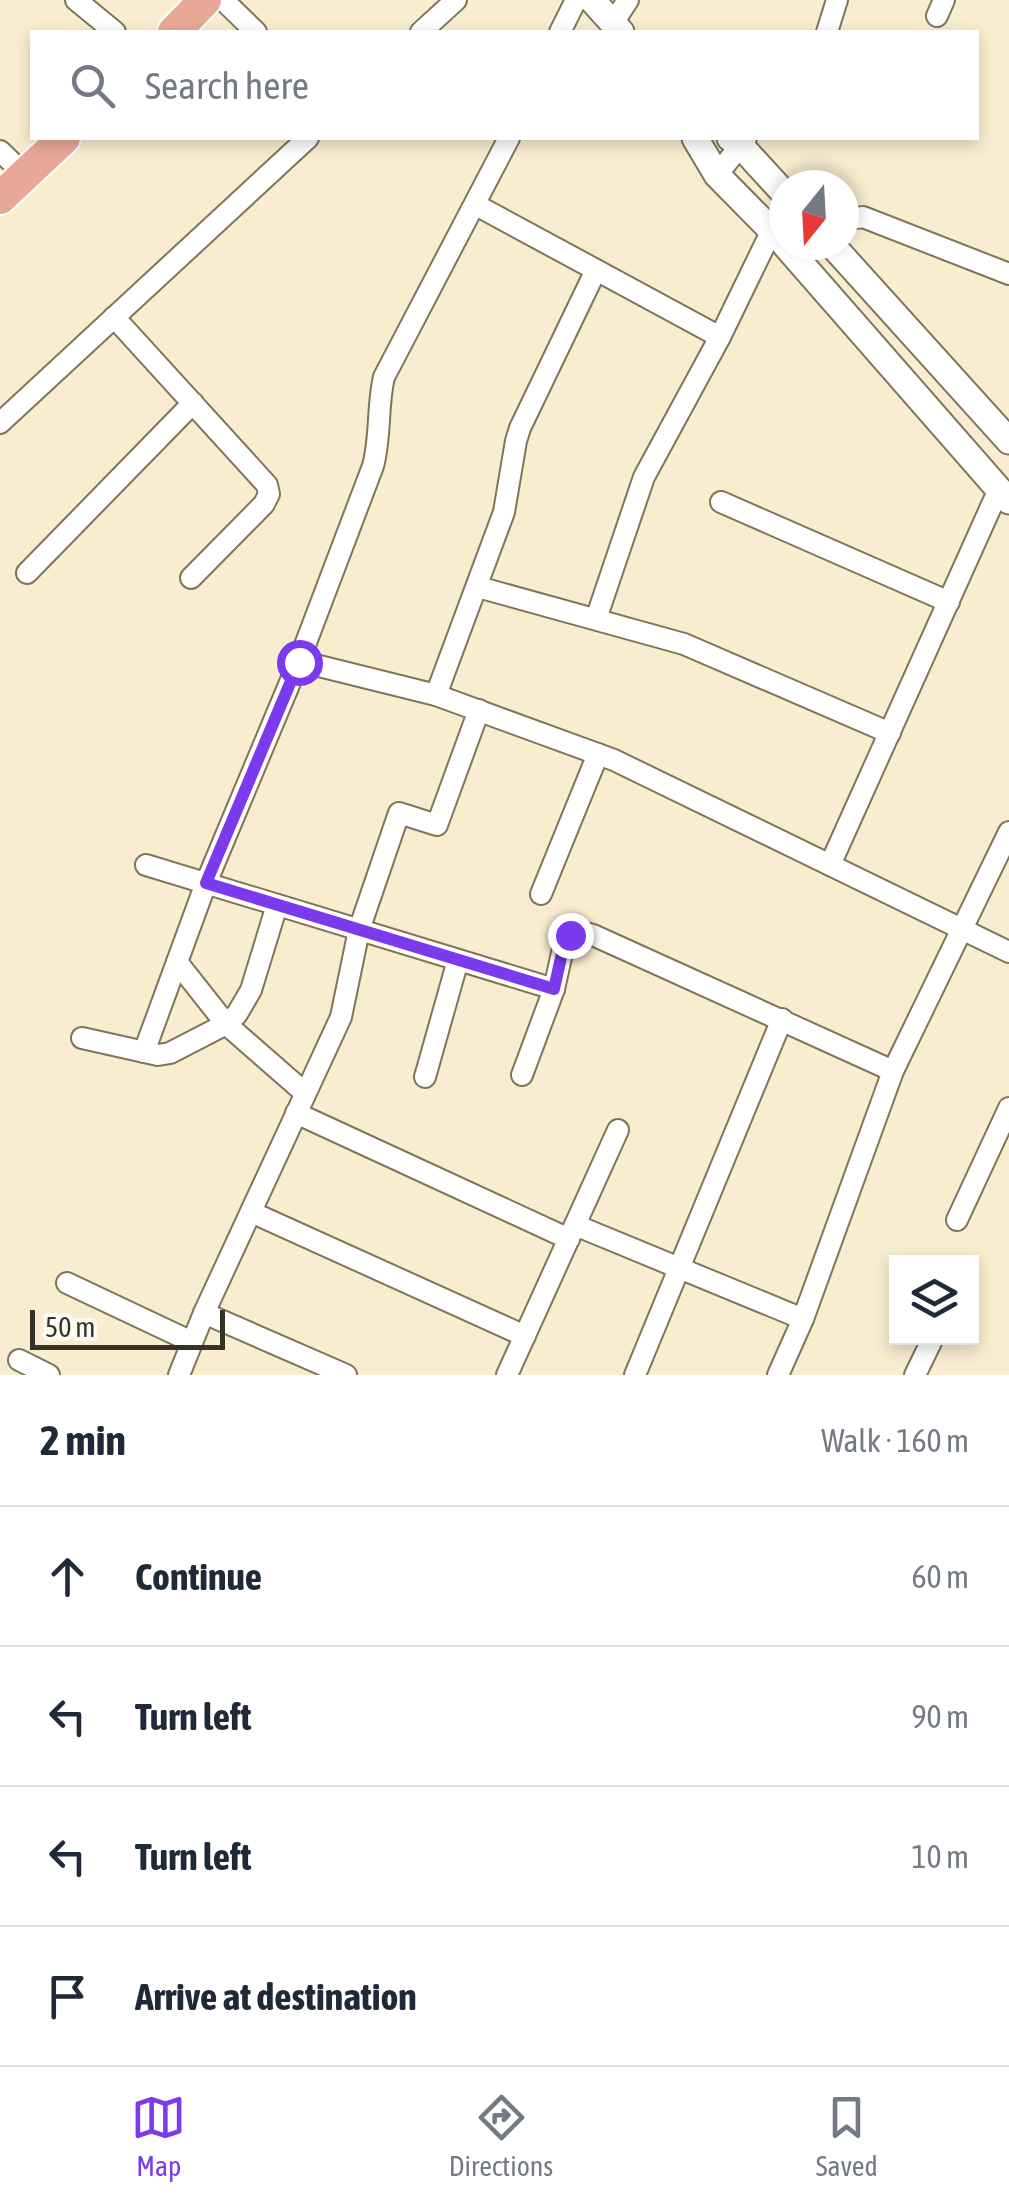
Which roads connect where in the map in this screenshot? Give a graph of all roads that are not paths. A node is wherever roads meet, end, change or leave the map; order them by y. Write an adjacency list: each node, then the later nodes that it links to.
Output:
1 (76, 0): 10 (street)
2 (205, 0): 11 (main road)
3 (223, 0): 12 (street)
4 (456, 0): 13 (street)
5 (576, 0): 14 (street)
6 (592, 0): 9 (street)
7 (628, 0): 9 (street)
8 (837, 0): 15 (street)
9 (617, 28)
10 (113, 30)
11 (176, 30)
12 (254, 30)
13 (423, 30)
14 (561, 30)
15 (827, 30)
16 (62, 140): 22 (main road)
17 (306, 140): 34 (street)
18 (508, 140): 26 (street)
19 (697, 140): 23 (street)
20 (739, 140): 23 (street); 24 (street)
21 (0, 151): 22 (street)
22 (24, 174): 25 (main road)
23 (717, 175): 28 (street)
24 (769, 175)
25 (0, 198)
26 (476, 205): 32 (street); 46 (street)
27 (859, 218): 33 (street)
28 (769, 225)
29 (769, 258): 35 (street)
30 (802, 260): 39 (street)
31 (846, 260): 38 (street)
32 (596, 270): 35 (street); 43 (street)
33 (1009, 274)
34 (114, 317): 36 (street); 37 (street)
35 (720, 337): 45 (street)
36 (193, 403): 41 (street); 42 (street)
37 (0, 423)
38 (1009, 441)
39 (1004, 495): 44 (street)
40 (721, 502): 44 (street)
41 (27, 572)
42 (191, 578)
43 (478, 586): 45 (street); 47 (street)
44 (949, 602): 49 (street)
45 (596, 619): 49 (street)
46 (299, 662): 47 (street); 55 (street)
47 (436, 696): 48 (street)
48 (480, 710): 50 (street); 58 (street)
49 (890, 733): 53 (street)
50 (598, 754): 53 (street); 56 (street)
51 (1009, 832): 54 (street)
52 (146, 865): 55 (street)
53 (830, 865): 59 (street)
54 (999, 880): 59 (street)
55 (206, 883): 57 (street); 62 (street)
56 (541, 894)
57 (277, 905): 58 (street); 65 (street)
58 (359, 930): 61 (street); 71 (street)
59 (962, 930): 60 (street); 68 (street)
60 (1009, 952)
61 (458, 960): 63 (street); 70 (street)
62 (177, 962): 65 (street); 67 (street)
63 (554, 989): 64 (street); 69 (street)
64 (782, 1019): 68 (street); 78 (street)
65 (226, 1024): 67 (street); 71 (street)
66 (82, 1038): 67 (street)
67 (144, 1052)
68 (892, 1071): 81 (street)
69 (522, 1074)
70 (425, 1077)
71 (305, 1093): 73 (street)
72 (1009, 1108): 76 (street)
73 (296, 1114): 75 (street); 77 (street)
74 (618, 1130): 77 (street)
75 (251, 1212): 80 (street); 82 (street)
76 (957, 1220)
77 (572, 1232): 78 (street); 82 (street)
78 (679, 1268): 81 (street); 90 (street)
79 (67, 1283): 83 (street)
80 (204, 1313): 83 (street); 88 (street)
81 (802, 1319): 91 (street)
82 (525, 1336): 89 (street)
83 (192, 1342): 87 (street)
84 (929, 1345): 92 (street)
85 (19, 1360): 86 (street)
86 (48, 1375)
87 (179, 1375)
88 (346, 1375)
89 (507, 1375)
90 (635, 1375)
91 (778, 1375)
92 (915, 1375)

